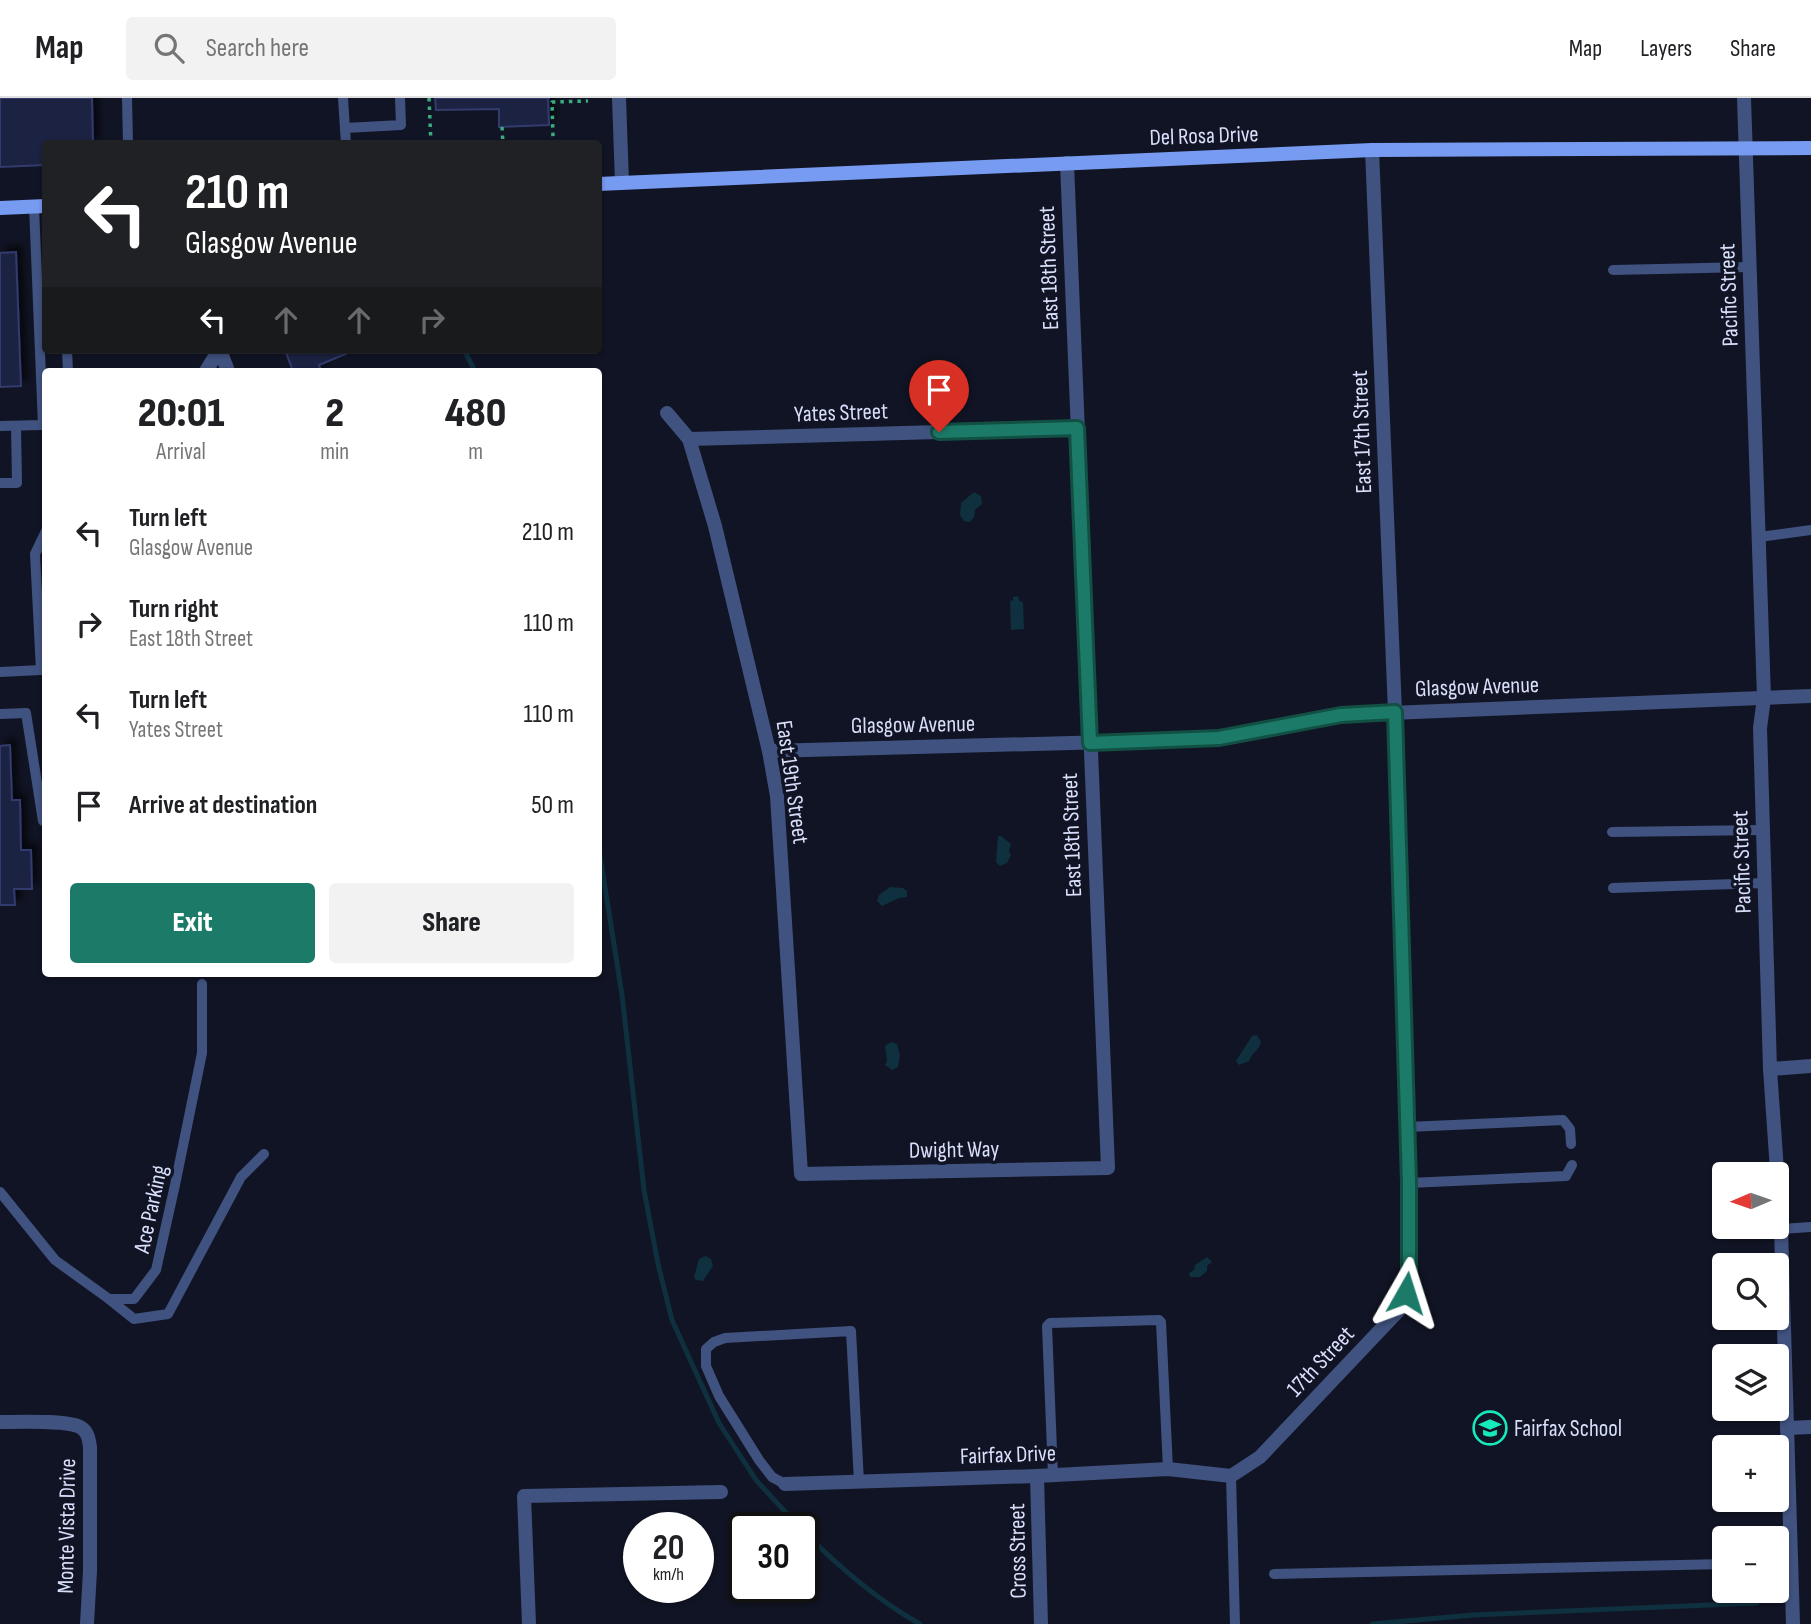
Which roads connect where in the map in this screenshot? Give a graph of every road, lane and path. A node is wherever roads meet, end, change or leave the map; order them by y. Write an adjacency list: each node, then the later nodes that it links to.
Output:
1 (127, 98): 10 (lane)
2 (343, 98): 9 (lane)
3 (400, 98): 9 (lane)
4 (429, 98): 12 (path)
5 (619, 98): 19 (street)
6 (1744, 98): 15 (street, Pacific Street)
7 (589, 101): 14 (path)
8 (502, 127): 13 (path)
9 (345, 128): 11 (lane)
10 (128, 140)
11 (346, 140)
12 (431, 140)
13 (503, 140)
14 (552, 140)
15 (1746, 147): 16 (main road, Del Rosa Drive); 17 (main road, Del Rosa Drive); 23 (street, Pacific Street)
16 (1811, 148)
17 (1372, 150): 18 (main road, Del Rosa Drive); 39 (street, East 17th Street)
18 (1067, 163): 19 (main road, Del Rosa Drive); 30 (street, East 18th Street)
19 (622, 183): 20 (main road, Del Rosa Drive)
20 (602, 184)
21 (40, 206): 22 (main road); 25 (lane)
22 (0, 208)
23 (1750, 267): 24 (lane); 34 (street, Pacific Street)
24 (1613, 270)
25 (42, 352)
26 (667, 413): 31 (street, East 19th Street)
27 (42, 425): 29 (lane)
28 (0, 426): 29 (lane)
29 (16, 426): 32 (lane)
30 (1077, 428): 31 (street, Yates Street); 41 (street, East 18th Street)
31 (689, 439): 42 (street, East 19th Street)
32 (0, 483)
33 (1811, 530): 34 (lane)
34 (1759, 537): 38 (street, Pacific Street)
35 (42, 539): 36 (lane)
36 (0, 672)
37 (1811, 696): 38 (street, Glasgow Avenue)
38 (1764, 698): 39 (street, Glasgow Avenue); 44 (street, Pacific Street)
39 (1395, 712): 41 (street, Glasgow Avenue); 51 (street, 17th Street)
40 (0, 713): 43 (lane)
41 (1090, 743): 42 (street, Glasgow Avenue); 56 (street, East 18th Street)
42 (769, 751): 57 (street, East 19th Street)
43 (42, 815)
44 (1763, 830): 45 (lane); 46 (street, Pacific Street)
45 (1612, 832)
46 (1765, 883): 47 (lane); 50 (street, Pacific Street)
47 (1613, 888)
48 (202, 984): 63 (lane, Ace Parking)
49 (1811, 1066): 50 (street)
50 (1770, 1069): 54 (street, Pacific Street)
51 (1408, 1127): 52 (lane); 58 (street, 17th Street)
52 (1571, 1144)
53 (264, 1154): 63 (lane)
54 (1776, 1162)
55 (1572, 1165): 58 (lane)
56 (1108, 1168): 57 (street, Dwight Way)
57 (801, 1174)
58 (1409, 1183): 70 (street, 17th Street)
59 (0, 1192): 63 (lane)
60 (1811, 1227): 61 (lane)
61 (1789, 1228)
62 (1781, 1239): 66 (street, Pacific Street)
63 (109, 1299)
64 (0, 1422): 78 (street, Monte Vista Drive)
65 (1811, 1427): 66 (street)
66 (1787, 1428): 74 (street, Pacific Street)
67 (1167, 1469): 68 (street, Fairfax Drive); 68 (lane); 70 (street, Fairfax Drive)
68 (1053, 1475): 69 (street, Fairfax Drive)
69 (1037, 1476): 71 (street, Fairfax Drive); 80 (street, Cross Street)
70 (1231, 1476): 81 (lane)
71 (859, 1482): 72 (street, Fairfax Drive); 72 (lane)
72 (785, 1484)
73 (722, 1492): 79 (street)
74 (1784, 1526)
75 (1712, 1564): 76 (lane)
76 (1274, 1574)
77 (1789, 1599): 82 (street, Pacific Street)
78 (87, 1624)
79 (529, 1624)
80 (1041, 1624)
81 (1235, 1624)
82 (1793, 1624)

